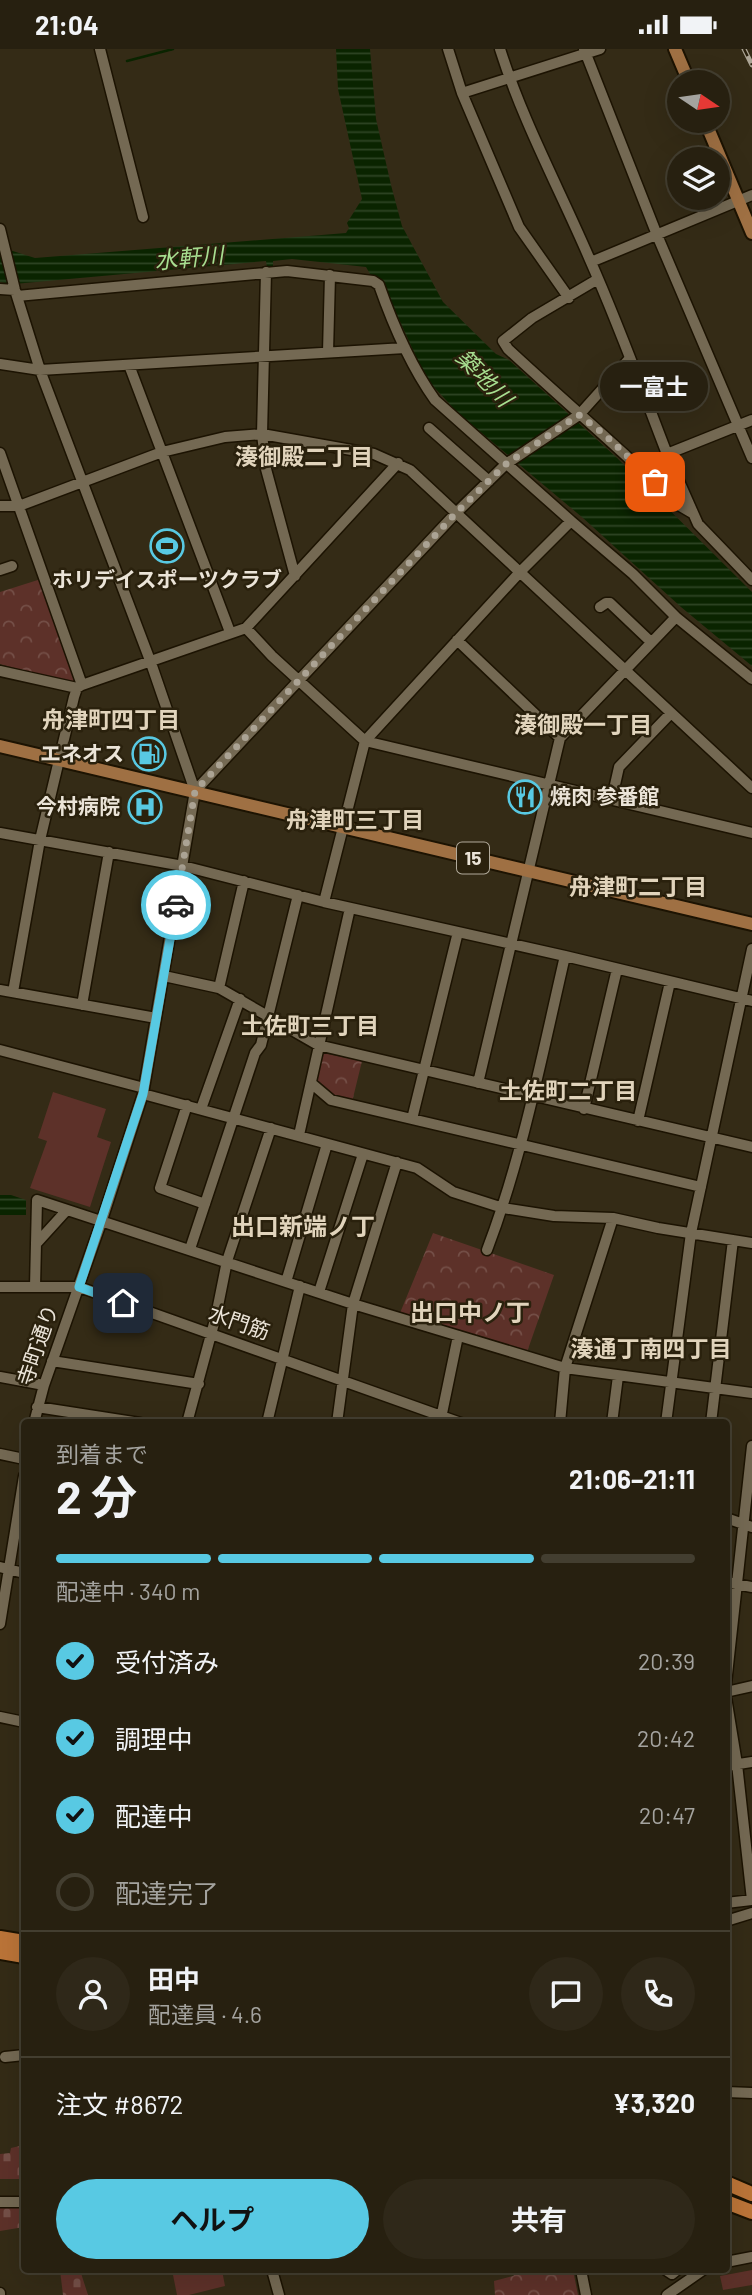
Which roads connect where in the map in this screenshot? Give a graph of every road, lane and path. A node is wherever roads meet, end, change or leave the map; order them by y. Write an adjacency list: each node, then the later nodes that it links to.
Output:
1 (100, 49): 13 (street)
2 (448, 49): 9 (street)
3 (500, 49): 8 (street)
4 (600, 49): 6 (street)
5 (675, 49): 7 (main road)
6 (584, 51): 8 (street); 16 (street)
7 (684, 70)
8 (509, 77): 9 (street); 17 (street)
9 (462, 93): 23 (street)
10 (710, 133): 12 (main road)
11 (752, 195): 12 (street)
12 (739, 201): 14 (main road); 16 (street)
13 (143, 217)
14 (752, 233)
15 (1, 234): 22 (street)
16 (657, 235): 17 (street); 33 (street)
17 (591, 261): 20 (street)
18 (266, 272): 19 (street); 22 (street); 26 (street)
19 (330, 275): 24 (street); 25 (street)
20 (598, 279): 23 (street); 27 (street)
21 (0, 289): 22 (street)
22 (15, 291): 30 (street)
23 (569, 297): 31 (street)
24 (405, 348): 25 (street); 40 (street)
25 (328, 352): 26 (street)
26 (263, 356): 29 (street); 35 (street)
27 (630, 358): 31 (street); 38 (street)
28 (0, 364): 30 (street)
29 (129, 365): 30 (street); 36 (street)
30 (40, 370): 43 (street)
31 (577, 416): 40 (street); 47 (street)
32 (752, 420): 33 (street)
33 (739, 425): 38 (street); 39 (street)
34 (429, 428): 42 (street)
35 (262, 434): 36 (street); 41 (street); 52 (street)
36 (162, 452): 43 (street); 57 (street)
37 (0, 453): 45 (street)
38 (667, 454): 47 (street)
39 (752, 458)
40 (508, 462): 42 (street); 48 (street)
41 (398, 463): 46 (street); 52 (street)
42 (488, 481): 46 (street)
43 (83, 483): 45 (street); 60 (street)
44 (0, 506): 45 (street)
45 (19, 506): 65 (street)
46 (456, 513): 51 (street); 64 (street)
47 (692, 513): 53 (street)
48 (571, 521): 51 (street); 55 (street)
49 (12, 566): 50 (street)
50 (0, 570)
51 (520, 572): 58 (street); 61 (street)
52 (295, 576): 56 (street)
53 (752, 580)
54 (600, 607): 59 (street)
55 (676, 617): 59 (street); 63 (street)
56 (246, 628): 57 (street); 64 (street)
57 (230, 632): 60 (street)
58 (457, 640): 67 (street); 68 (street)
59 (651, 642): 61 (street)
60 (151, 663): 65 (street); 73 (street)
61 (624, 669): 66 (street); 67 (street)
62 (0, 671): 65 (street)
63 (752, 678)
64 (299, 680): 68 (street); 73 (street)
65 (80, 687): 70 (street)
66 (671, 713): 72 (street); 74 (street)
67 (560, 738): 71 (street)
68 (365, 741): 71 (street); 75 (street)
69 (0, 746): 70 (main road, 15)
70 (59, 758): 73 (main road, 15); 78 (street)
71 (548, 784): 74 (street); 81 (street)
72 (752, 789)
73 (195, 791): 75 (main road, 15); 80 (street, 寺町通り)
74 (612, 798): 76 (street)
75 (342, 826): 81 (main road, 15); 84 (street)
76 (752, 833)
77 (0, 834): 78 (street)
78 (40, 840): 79 (street); 96 (street)
79 (109, 852): 80 (street); 100 (street)
80 (183, 866): 82 (street); 92 (street, 寺町通り)
81 (528, 871): 86 (main road, 15); 88 (street)
82 (244, 881): 83 (street); 94 (street)
83 (299, 895): 84 (street); 101 (street)
84 (324, 902): 85 (street)
85 (350, 908): 87 (street); 103 (street)
86 (752, 924)
87 (458, 932): 88 (street); 105 (street)
88 (509, 944): 90 (street); 107 (street)
89 (752, 949): 97 (street)
90 (565, 956): 91 (street); 109 (street)
91 (617, 969): 93 (street); 112 (street)
92 (164, 976): 94 (street); 102 (street, 寺町通り)
93 (670, 982): 97 (street); 115 (street)
94 (219, 988): 98 (street)
95 (0, 990): 96 (street)
96 (13, 992): 100 (street)
97 (740, 998): 99 (street); 118 (street)
98 (240, 999): 101 (street); 111 (street)
99 (752, 1001)
100 (82, 1005): 102 (street)
101 (270, 1017): 103 (street); 113 (street)
102 (156, 1018): 108 (street, 寺町通り)
103 (318, 1045): 105 (street); 106 (street)
104 (0, 1050): 108 (street)
105 (425, 1070): 107 (street); 114 (street)
106 (312, 1083): 114 (street); 117 (street)
107 (478, 1083): 109 (street)
108 (143, 1091): 110 (street); 129 (street, 寺町通り)
109 (533, 1096): 112 (street); 120 (street)
110 (187, 1105): 111 (street); 125 (street)
111 (201, 1109): 113 (street)
112 (584, 1109): 115 (street)
113 (232, 1117): 116 (street); 125 (street)
114 (412, 1119): 120 (street)
115 (638, 1121): 118 (street)
116 (271, 1128): 117 (street); 136 (street)
117 (299, 1135): 119 (street)
118 (710, 1138): 121 (street); 124 (street)
119 (327, 1144): 122 (street); 137 (street)
120 (521, 1144): 124 (street); 126 (street)
121 (752, 1147)
122 (363, 1154): 123 (street); 142 (street)
123 (397, 1162): 126 (street); 143 (street)
124 (701, 1187): 130 (street)
125 (205, 1204): 134 (street)
126 (503, 1208): 128 (street); 135 (street)
127 (66, 1211): 129 (street); 133 (street); 133 (street)
128 (613, 1219): 130 (street); 148 (street)
129 (102, 1220): 134 (street); 141 (street, 寺町通り)
130 (691, 1233): 131 (street); 152 (street)
131 (733, 1240): 132 (street); 155 (street)
132 (752, 1243)
133 (36, 1244): 140 (street)
134 (190, 1249): 136 (street)
135 (487, 1251)
136 (226, 1261): 137 (street); 144 (street)
137 (286, 1282): 138 (street)
138 (300, 1286): 142 (street); 146 (street)
139 (0, 1287): 140 (street, 水門筋)
140 (35, 1287): 141 (street, 水門筋)
141 (79, 1287): 144 (street, 水門筋); 147 (street, 寺町通り)
142 (319, 1292): 143 (street)
143 (354, 1304): 145 (street); 151 (street)
144 (211, 1334): 146 (street, 水門筋); 153 (street)
145 (458, 1336): 148 (street); 163 (street)
146 (283, 1359): 151 (street, 水門筋); 161 (street)
147 (52, 1361): 153 (street); 154 (street, 寺町通り)
148 (565, 1368): 149 (street); 164 (street)
149 (618, 1376): 152 (street); 165 (street)
150 (0, 1377): 154 (street)
151 (342, 1381): 162 (street); 163 (street, 水門筋)
152 (672, 1382): 155 (street); 166 (street)
153 (199, 1384): 160 (street)
154 (44, 1385): 157 (street, 寺町通り)
155 (715, 1388): 156 (street); 167 (street)
156 (752, 1393)
157 (37, 1407): 158 (street); 159 (street, 寺町通り)
158 (81, 1418)
159 (35, 1419)
160 (188, 1419)
161 (268, 1419)
162 (337, 1419)
163 (441, 1419)
164 (559, 1419)
165 (613, 1419)
166 (667, 1419)
167 (711, 1419)
168 (752, 1446): 173 (street)
169 (0, 1454): 170 (street)
170 (21, 1458)
171 (21, 1490): 174 (street)
172 (730, 1519): 173 (street)
173 (748, 1525): 176 (street)
174 (4, 1568): 175 (street); 179 (street)
175 (21, 1572)
176 (732, 1583): 177 (street); 178 (street)
177 (752, 1587)
178 (730, 1617)
179 (0, 1624)
180 (752, 1686): 181 (street)
181 (730, 1693)
182 (0, 1717): 184 (street)
183 (730, 1719): 186 (street)
184 (21, 1721)
185 (752, 1762): 186 (street)
186 (737, 1764): 187 (street); 188 (street)
187 (730, 1765)
188 (752, 1900): 189 (street)
189 (730, 1903)
190 (752, 1913): 191 (street)
191 (730, 1920)
192 (0, 1938): 193 (highway)
193 (21, 1950)
194 (0, 1952): 195 (highway)
195 (21, 1952)
196 (21, 2055): 197 (street)
197 (5, 2057)
198 (730, 2092): 199 (street)
199 (752, 2093)
200 (730, 2185): 201 (highway)
201 (752, 2194)
202 (0, 2202): 203 (street)
203 (21, 2202)
204 (730, 2204): 205 (highway)
205 (752, 2212)
206 (752, 2257): 207 (street)
207 (730, 2261)
208 (273, 2273): 211 (street)
209 (582, 2273): 212 (street)
210 (699, 2273): 213 (street)
211 (279, 2295)
212 (586, 2295)
213 (667, 2295)

